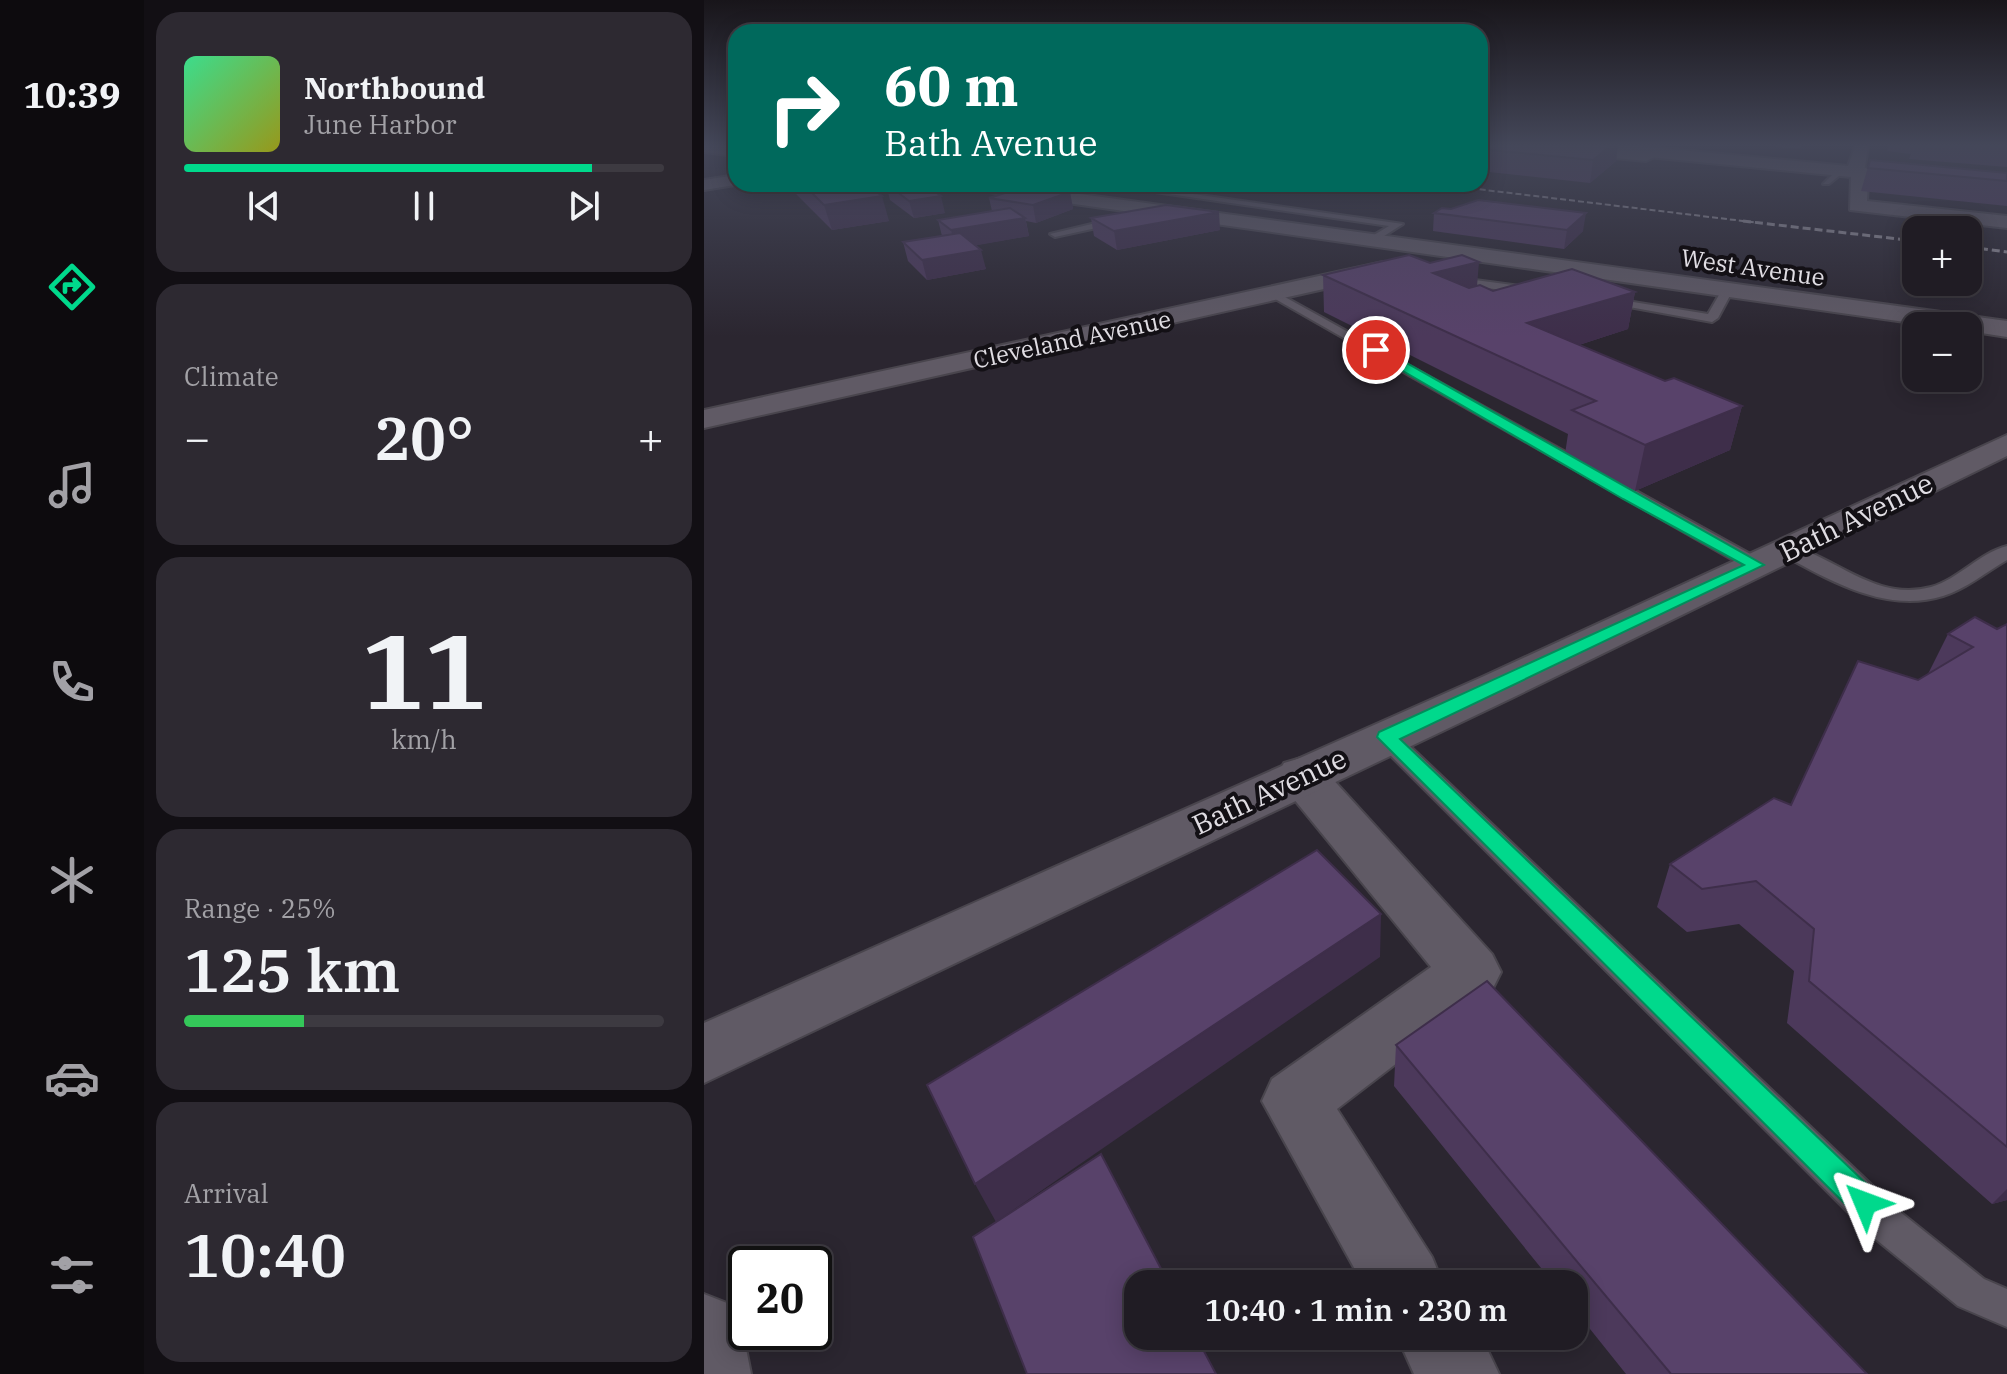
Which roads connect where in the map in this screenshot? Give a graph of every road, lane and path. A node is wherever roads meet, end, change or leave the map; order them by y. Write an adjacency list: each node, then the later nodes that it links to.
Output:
1 (1142, 208): 5 (street, West Avenue)
2 (1281, 208): 9 (lane)
3 (1912, 208): 7 (street)
4 (1979, 208): 6 (street)
5 (1148, 209): 8 (lane); 9 (street, West Avenue)
6 (2007, 210)
7 (2007, 222)
8 (1055, 234)
9 (1373, 240): 10 (street, West Avenue)
10 (1437, 249): 11 (street, West Avenue); 14 (street, Cleveland Avenue)
11 (1727, 290): 15 (lane); 16 (street, West Avenue)
12 (1435, 291): 13 (lane)
13 (1550, 293)
14 (1274, 294): 17 (street, Cleveland Avenue); 20 (lane)
15 (1594, 300)
16 (2007, 329)
17 (704, 419)
18 (2007, 444): 20 (street, Bath Avenue)
19 (2007, 552): 20 (lane)
20 (1772, 558): 21 (street, Bath Avenue)
21 (1386, 737): 22 (street, Bath Avenue); 25 (lane)
22 (1301, 775): 23 (street, Bath Avenue); 24 (street)
23 (704, 1054)
24 (1397, 1270)
25 (2007, 1308)
26 (704, 1333): 28 (street)
27 (1444, 1350): 29 (street)
28 (711, 1374)
29 (1459, 1374)

